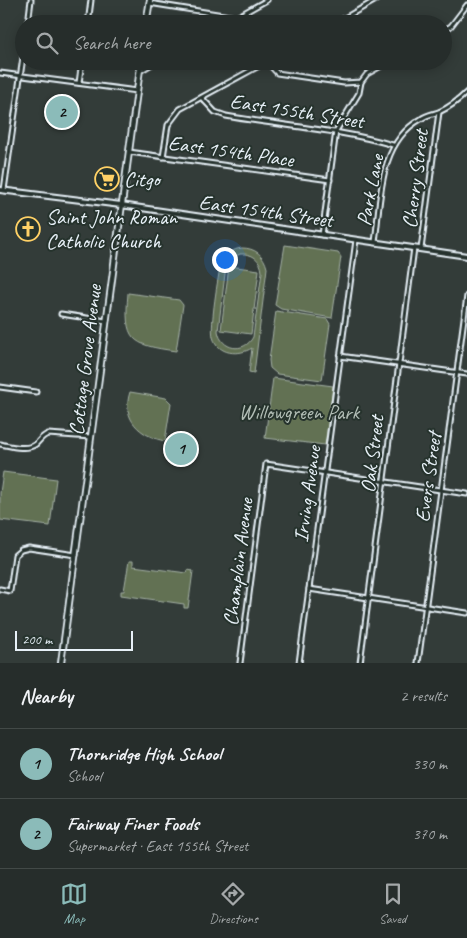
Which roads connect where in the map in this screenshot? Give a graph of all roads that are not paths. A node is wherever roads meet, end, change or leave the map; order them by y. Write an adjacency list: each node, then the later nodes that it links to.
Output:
1 (31, 0): 8 (street)
2 (91, 0): 9 (street)
3 (267, 0): 6 (street)
4 (376, 0): 13 (street)
5 (149, 2): 10 (main road); 11 (street)
6 (262, 2): 12 (street)
7 (467, 5): 14 (street)
8 (29, 15)
9 (89, 15)
10 (147, 15)
11 (224, 15)
12 (239, 15)
13 (350, 15)
14 (452, 25)
15 (21, 70): 22 (street)
16 (81, 70): 24 (street)
17 (253, 70): 27 (street)
18 (275, 70): 23 (street)
19 (375, 70): 23 (street)
20 (140, 71): 25 (main road, Cottage Grove Avenue)
21 (0, 73): 22 (street)
22 (20, 76): 24 (street); 34 (street)
23 (360, 82): 29 (street)
24 (79, 83): 25 (street)
25 (137, 91): 31 (main road, Cottage Grove Avenue)
26 (467, 92): 28 (street, Park Lane)
27 (202, 98): 29 (street, East 155th Street); 32 (street)
28 (439, 112): 30 (street, Park Lane); 40 (street, Cherry Street)
29 (336, 131): 30 (street, East 155th Street); 33 (street)
30 (393, 145): 38 (street, Park Lane)
31 (129, 152): 32 (street, East 154th Place); 35 (main road, Cottage Grove Avenue)
32 (163, 157): 33 (street, East 154th Place)
33 (330, 180): 36 (street)
34 (2, 190): 35 (street, East 154th Street)
35 (121, 205): 36 (street, East 154th Street); 44 (main road, Cottage Grove Avenue)
36 (322, 235): 37 (street, East 154th Street)
37 (356, 240): 38 (street, East 154th Street); 45 (street, Irving Avenue)
38 (375, 242): 39 (street, East 154th Street)
39 (414, 248): 40 (street, East 154th Street); 46 (street, Oak Street)
40 (421, 249): 41 (street, East 154th Street)
41 (467, 256)
42 (467, 296): 47 (street, Evers Street)
43 (61, 314): 44 (street)
44 (106, 322): 51 (main road, Cottage Grove Avenue)
45 (340, 356): 46 (street); 53 (street, Irving Avenue)
46 (398, 364): 47 (street); 54 (street, Oak Street)
47 (457, 373): 48 (street); 55 (street, Evers Street)
48 (467, 374)
49 (0, 387): 50 (street)
50 (36, 392)
51 (91, 437): 52 (street); 57 (main road, Cottage Grove Avenue)
52 (0, 444)
53 (325, 473): 54 (street); 59 (street, Irving Avenue); 64 (street, Champlain Avenue)
54 (383, 482): 55 (street); 60 (street, Oak Street)
55 (441, 490): 56 (street); 61 (street, Evers Street)
56 (467, 494)
57 (76, 554): 58 (street); 63 (main road, Cottage Grove Avenue)
58 (0, 589)
59 (309, 589): 60 (street); 65 (street, Irving Avenue)
60 (368, 598): 61 (street); 66 (street, Oak Street)
61 (426, 606): 62 (street); 67 (street, Evers Street)
62 (467, 613)
63 (61, 663)
64 (240, 663)
65 (299, 663)
66 (360, 663)
67 (418, 663)

